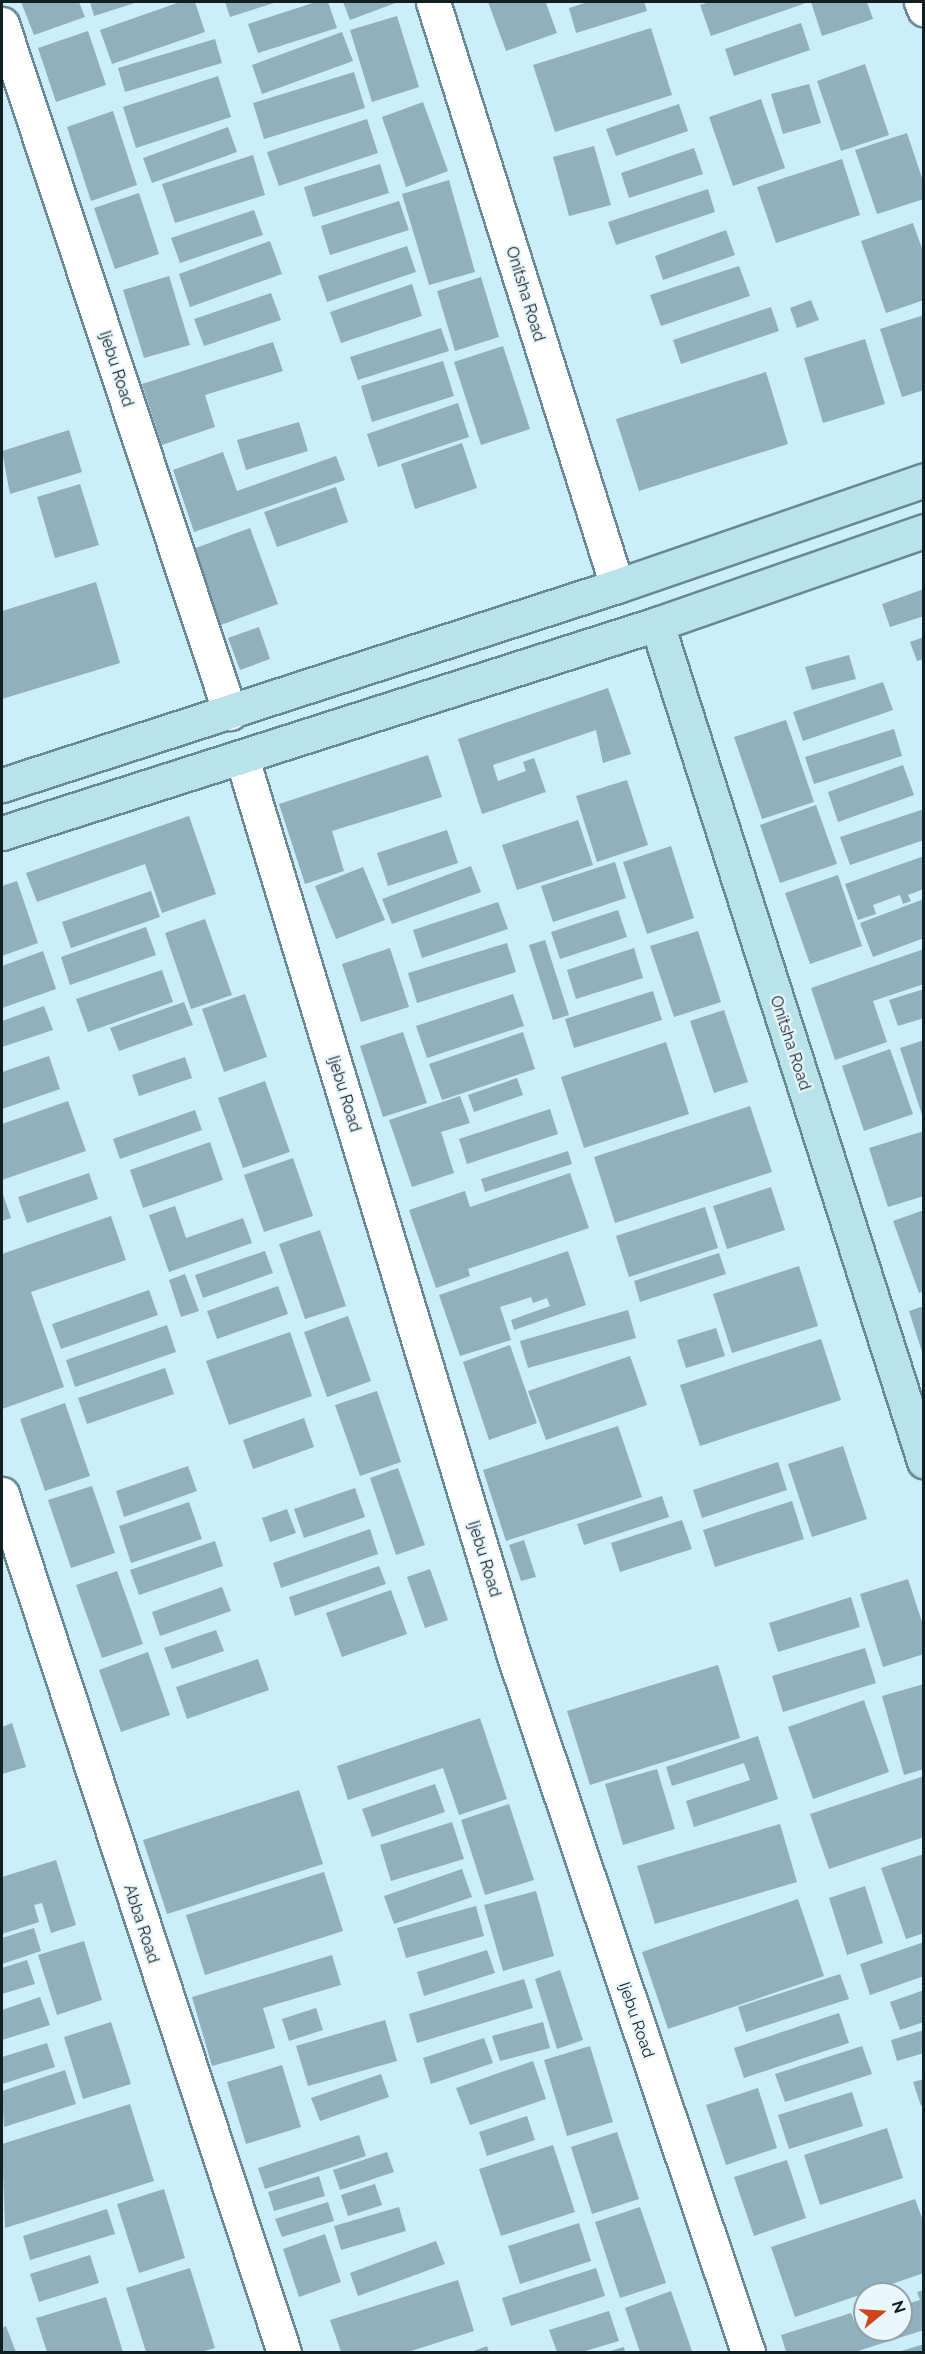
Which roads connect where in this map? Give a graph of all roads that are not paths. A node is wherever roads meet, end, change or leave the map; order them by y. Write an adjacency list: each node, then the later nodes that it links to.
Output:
1 (433, 2): 7 (street, Onitsha Road)
2 (921, 2): 3 (street)
3 (924, 9)
4 (2, 24): 9 (street, Ijebu Road)
5 (924, 480): 7 (main road)
6 (924, 531): 8 (main road)
7 (617, 586): 9 (main road)
8 (657, 624): 10 (main road); 13 (main road, Onitsha Road)
9 (230, 714): 11 (main road)
10 (242, 758): 12 (main road); 16 (street, Ijebu Road)
11 (2, 785)
12 (2, 833)
13 (924, 1461)
14 (2, 1494): 15 (street, Abba Road)
15 (284, 2352)
16 (748, 2352)

